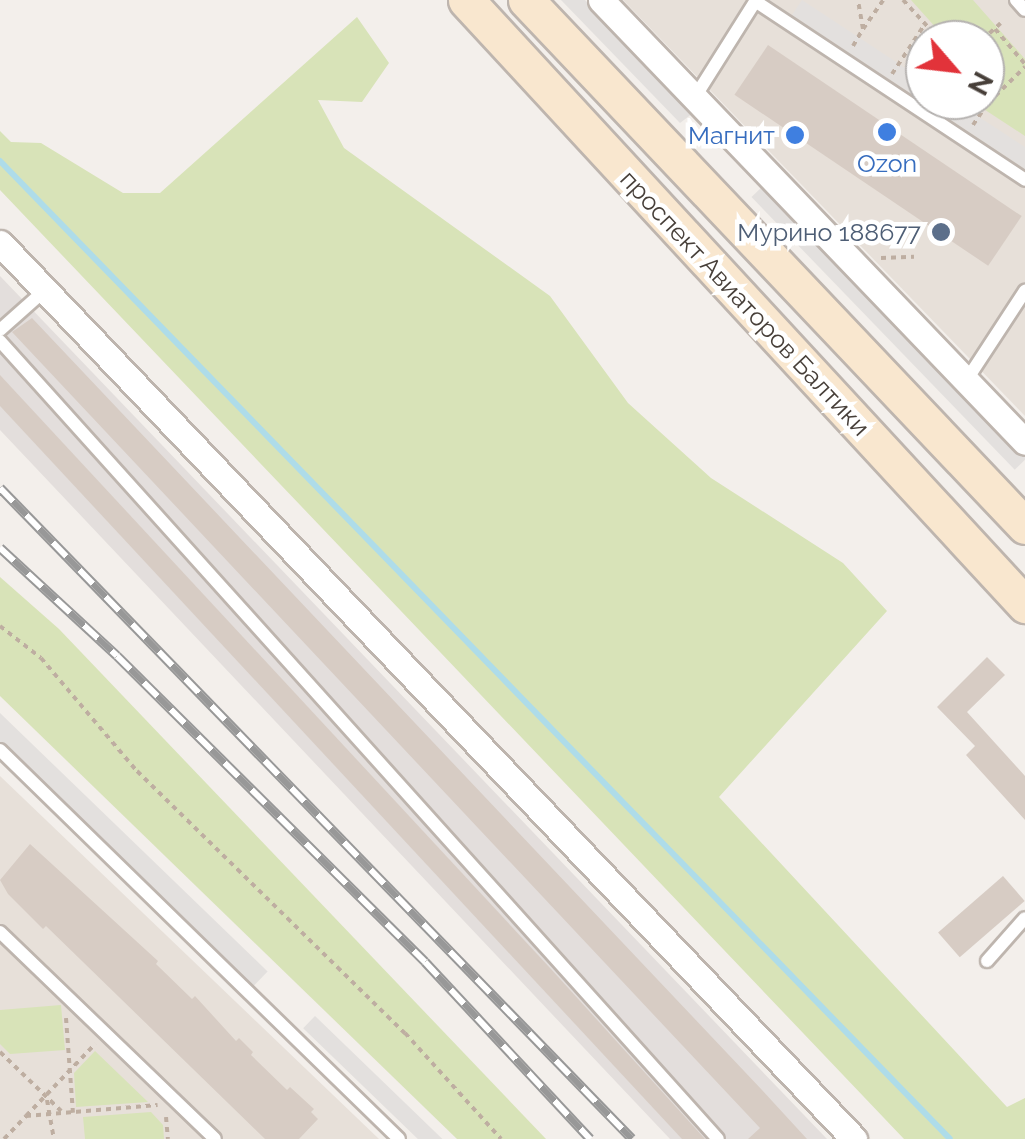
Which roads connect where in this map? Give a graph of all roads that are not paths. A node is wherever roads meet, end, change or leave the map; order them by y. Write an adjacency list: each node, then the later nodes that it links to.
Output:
1 (466, 0): 17 (street, проспект Авиаторов Балтики)
2 (526, 0): 16 (street, проспект Авиаторов Балтики)
3 (602, 0): 7 (street)
4 (1016, 0): 6 (lane)
5 (756, 1): 7 (lane); 8 (lane)
6 (1025, 10)
7 (696, 97): 14 (street)
8 (1025, 180)
9 (0, 243): 10 (street)
10 (45, 290): 12 (lane); 25 (street)
11 (1025, 291): 14 (lane)
12 (0, 330)
13 (0, 342): 24 (lane)
14 (966, 381): 15 (street)
15 (1025, 442)
16 (1025, 526)
17 (1025, 605)
18 (0, 750): 23 (lane)
19 (1025, 918): 21 (lane)
20 (0, 932): 22 (lane)
21 (987, 961)
22 (214, 1139)
23 (399, 1139)
24 (718, 1139)
25 (854, 1139)

